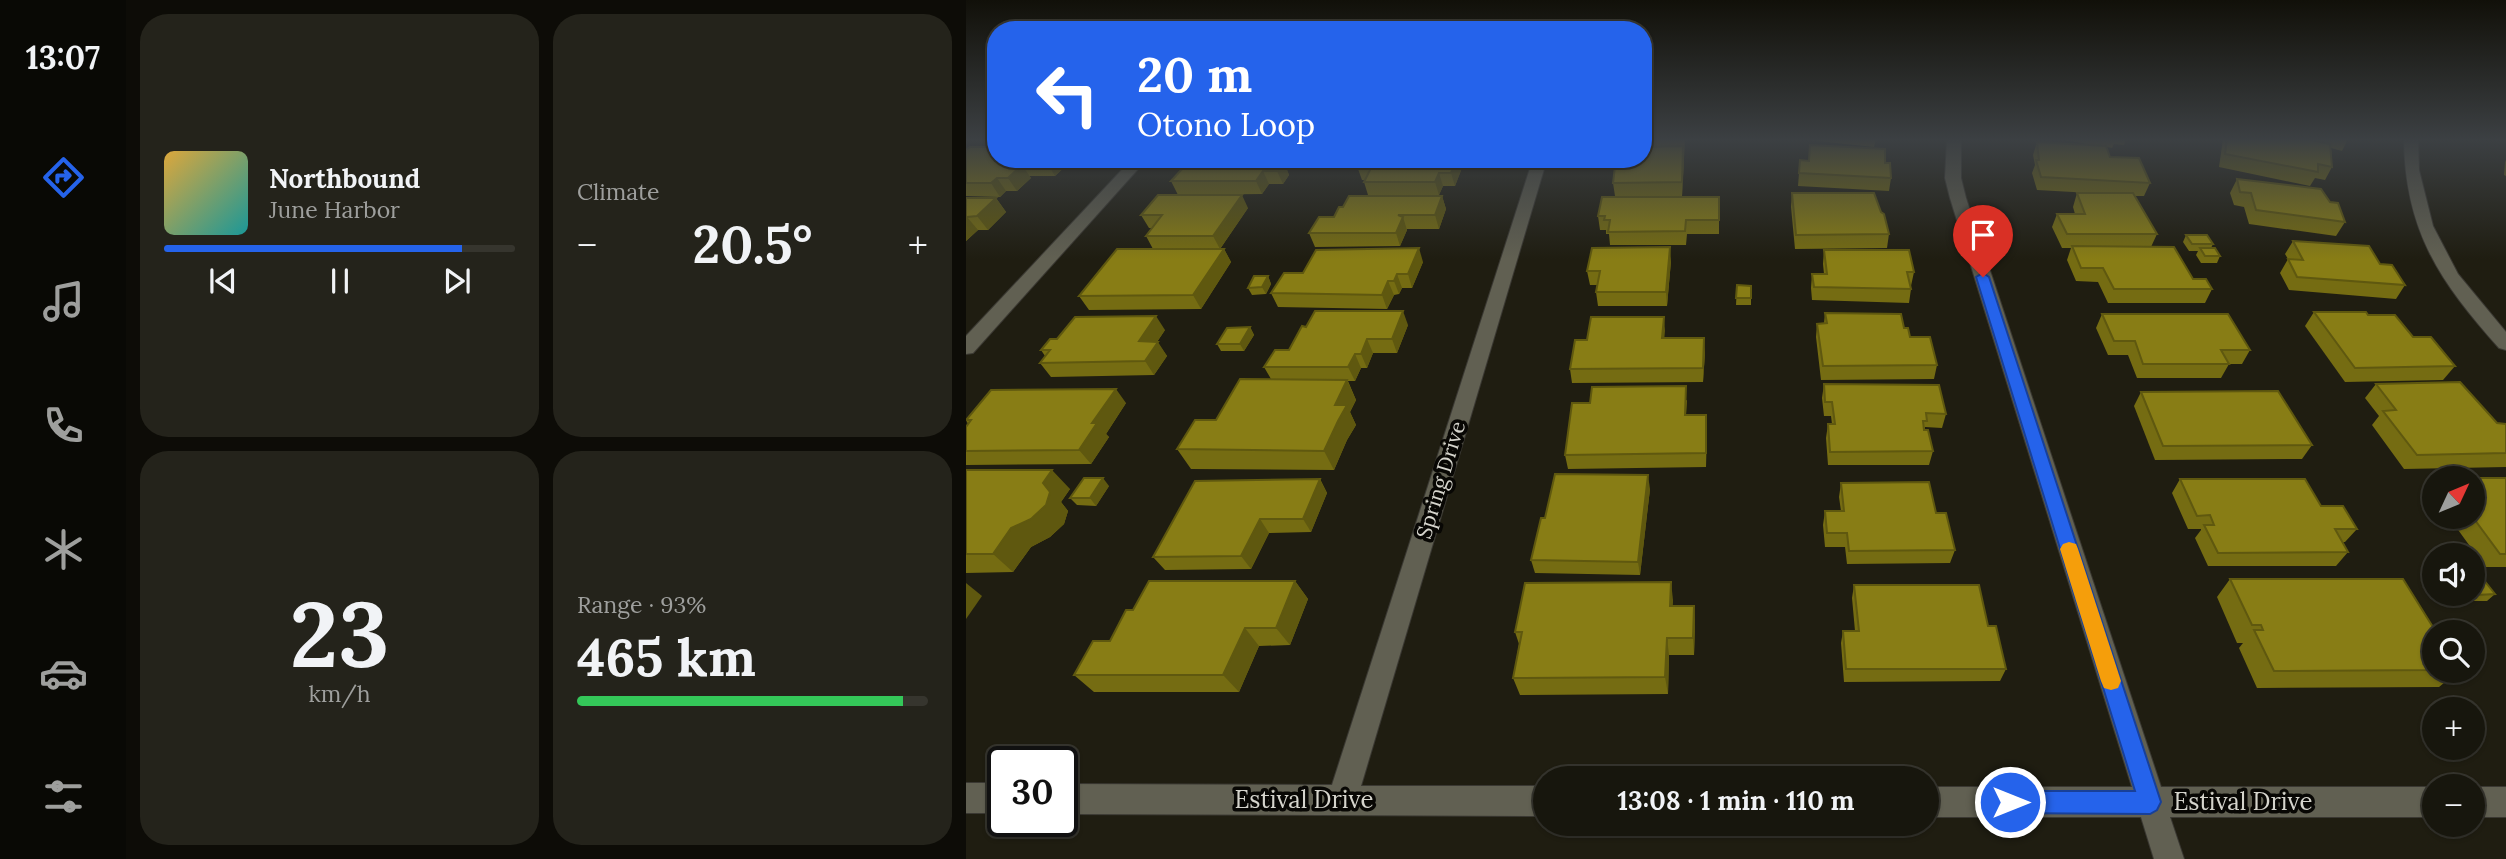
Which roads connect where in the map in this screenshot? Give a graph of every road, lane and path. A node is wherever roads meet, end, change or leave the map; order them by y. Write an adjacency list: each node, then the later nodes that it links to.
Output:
1 (1122, 179): 6 (street)
2 (1534, 179): 10 (street, Spring Drive)
3 (1953, 179): 13 (street)
4 (2411, 179): 5 (street)
5 (2506, 344)
6 (966, 348)
7 (966, 798): 8 (street)
8 (987, 798)
9 (1078, 799): 10 (street, Estival Drive)
10 (1342, 800): 11 (street, Estival Drive)
11 (1533, 801)
12 (1939, 802): 13 (street, Estival Drive)
13 (2150, 802): 14 (street, Estival Drive); 17 (street)
14 (2422, 802)
15 (2485, 802): 16 (street)
16 (2506, 802)
17 (2169, 859)

